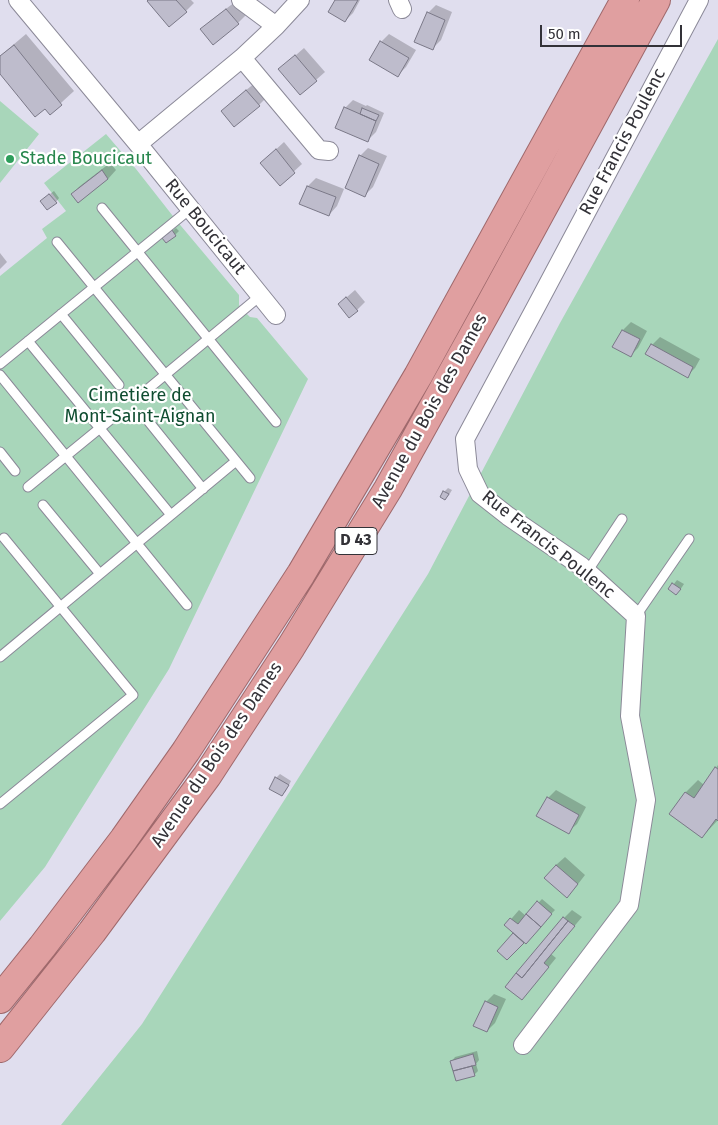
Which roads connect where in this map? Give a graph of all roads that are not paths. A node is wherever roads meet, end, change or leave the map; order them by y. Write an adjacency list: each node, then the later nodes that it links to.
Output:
1 (18, 0): 9 (street, Rue Boucicaut)
2 (241, 0): 7 (street)
3 (300, 0): 7 (street)
4 (625, 0): 50 (highway, Avenue du Bois des Dames / D 43)
5 (656, 0): 52 (highway, Avenue du Bois des Dames / D 43)
6 (699, 0): 43 (street, Rue Francis Poulenc)
7 (276, 26): 8 (street)
8 (242, 58): 9 (street); 10 (street)
9 (138, 144): 12 (street, Rue Boucicaut)
10 (329, 151)
11 (102, 208): 14 (lane)
12 (190, 209): 14 (lane); 16 (street, Rue Boucicaut)
13 (57, 242): 15 (lane)
14 (138, 251): 15 (lane); 19 (lane)
15 (94, 287): 17 (lane); 22 (lane)
16 (260, 296): 18 (street, Rue Boucicaut); 19 (lane)
17 (61, 314): 20 (lane); 24 (lane)
18 (276, 316)
19 (208, 339): 22 (lane); 28 (lane)
20 (28, 341): 21 (lane); 29 (lane)
21 (0, 364)
22 (165, 374): 25 (lane); 32 (lane)
23 (0, 375): 31 (lane)
24 (119, 385)
25 (148, 389)
26 (116, 415): 29 (lane)
27 (145, 417): 36 (lane)
28 (276, 422)
29 (100, 428): 31 (lane); 38 (lane)
30 (0, 452): 33 (lane)
31 (66, 456): 35 (lane); 42 (lane)
32 (236, 461): 34 (lane); 36 (lane)
33 (16, 471)
34 (250, 478)
35 (28, 487)
36 (203, 489): 38 (lane)
37 (43, 505): 44 (lane)
38 (171, 516): 42 (lane)
39 (622, 519): 43 (lane)
40 (4, 538): 46 (lane)
41 (689, 539): 47 (lane)
42 (137, 543): 44 (lane); 45 (lane)
43 (587, 572): 47 (street, Rue Francis Poulenc)
44 (100, 574): 46 (lane)
45 (187, 605)
46 (61, 606): 48 (lane); 49 (lane)
47 (636, 616): 51 (street)
48 (0, 657)
49 (0, 804)
50 (0, 1000)
51 (522, 1045)
52 (0, 1048)

